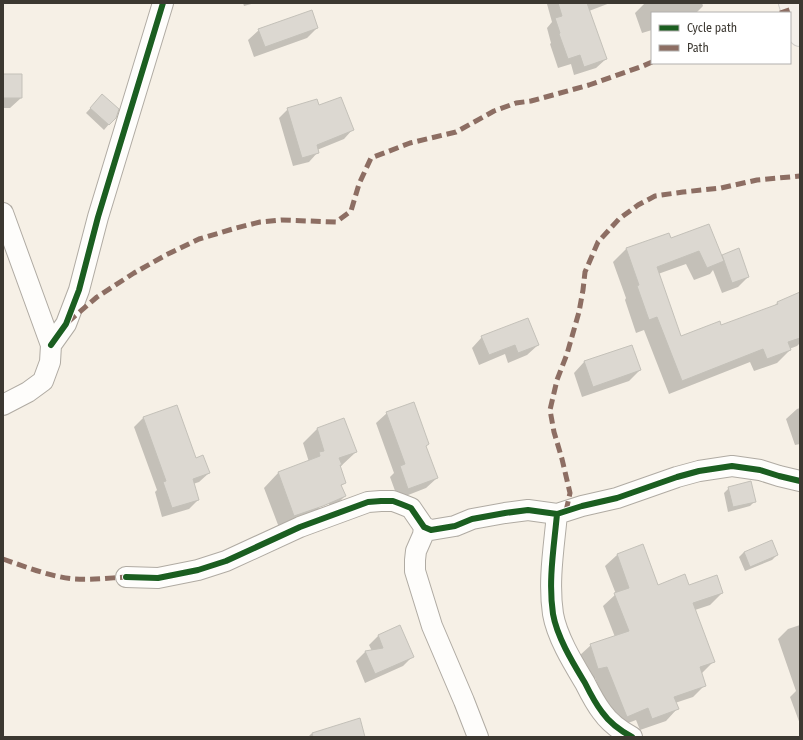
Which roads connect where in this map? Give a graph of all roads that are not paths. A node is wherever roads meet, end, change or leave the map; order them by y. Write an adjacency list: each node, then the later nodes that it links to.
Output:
1 (163, 3): 5 (street)
2 (790, 3): 3 (highway)
3 (800, 36)
4 (3, 213): 5 (street)
5 (51, 345): 6 (street)
6 (3, 405)
7 (800, 481): 8 (street)
8 (557, 514): 9 (street); 12 (street)
9 (424, 527): 10 (street); 11 (street)
10 (126, 577)
11 (478, 737)
12 (632, 737)

